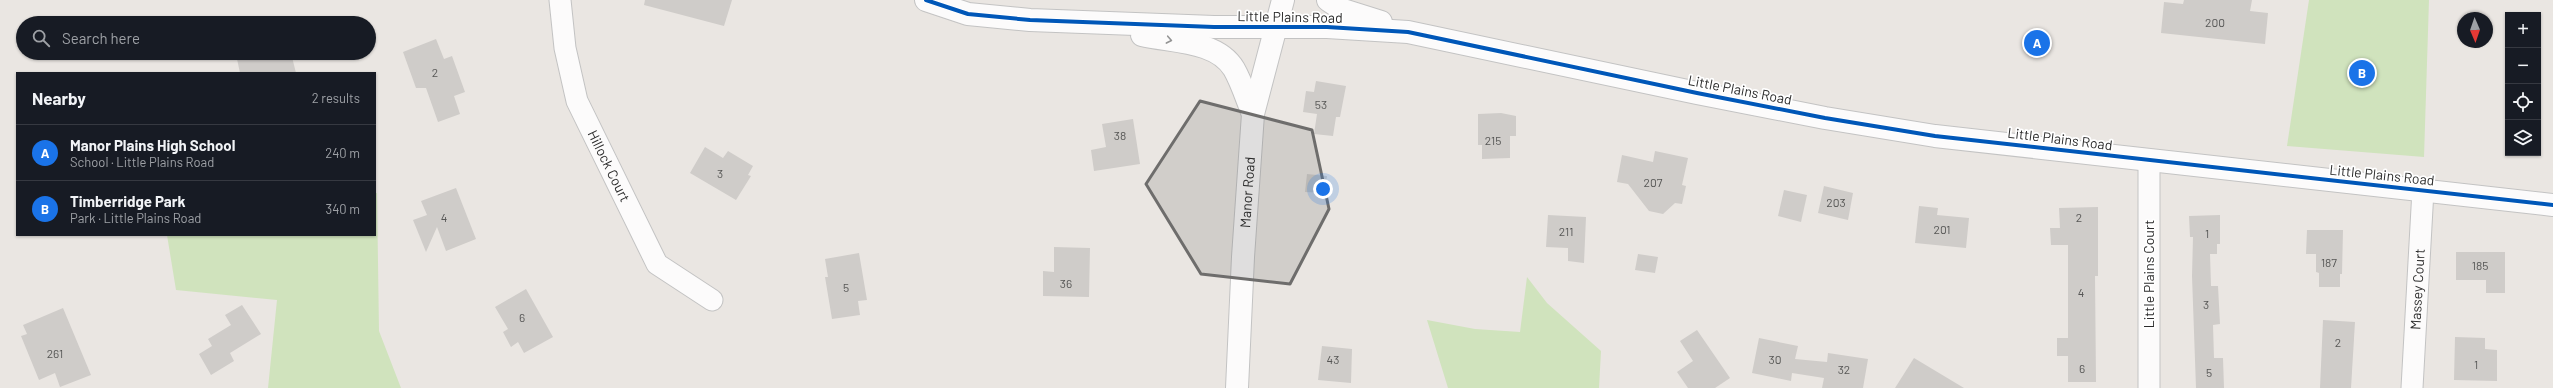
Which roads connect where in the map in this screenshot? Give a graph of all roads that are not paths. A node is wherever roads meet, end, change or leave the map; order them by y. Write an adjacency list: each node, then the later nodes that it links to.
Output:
1 (560, 0): 12 (street, Hillock Court)
2 (926, 0): 5 (street, Little Plains Road)
3 (1283, 0): 6 (street, Manor Road)
4 (1328, 0): 7 (street)
5 (1090, 22): 6 (street, Little Plains Road); 8 (street, one-way to 8)
6 (1275, 28): 7 (street, Little Plains Road); 8 (street, Manor Road)
7 (1408, 32): 9 (street, Little Plains Road)
8 (1253, 114): 13 (street, Manor Road)
9 (2149, 160): 10 (street, Little Plains Road); 14 (street, Little Plains Court)
10 (2423, 190): 11 (street, Little Plains Road); 15 (street, Massey Court)
11 (2553, 205)
12 (712, 300)
13 (1237, 388)
14 (2149, 388)
15 (2412, 388)

